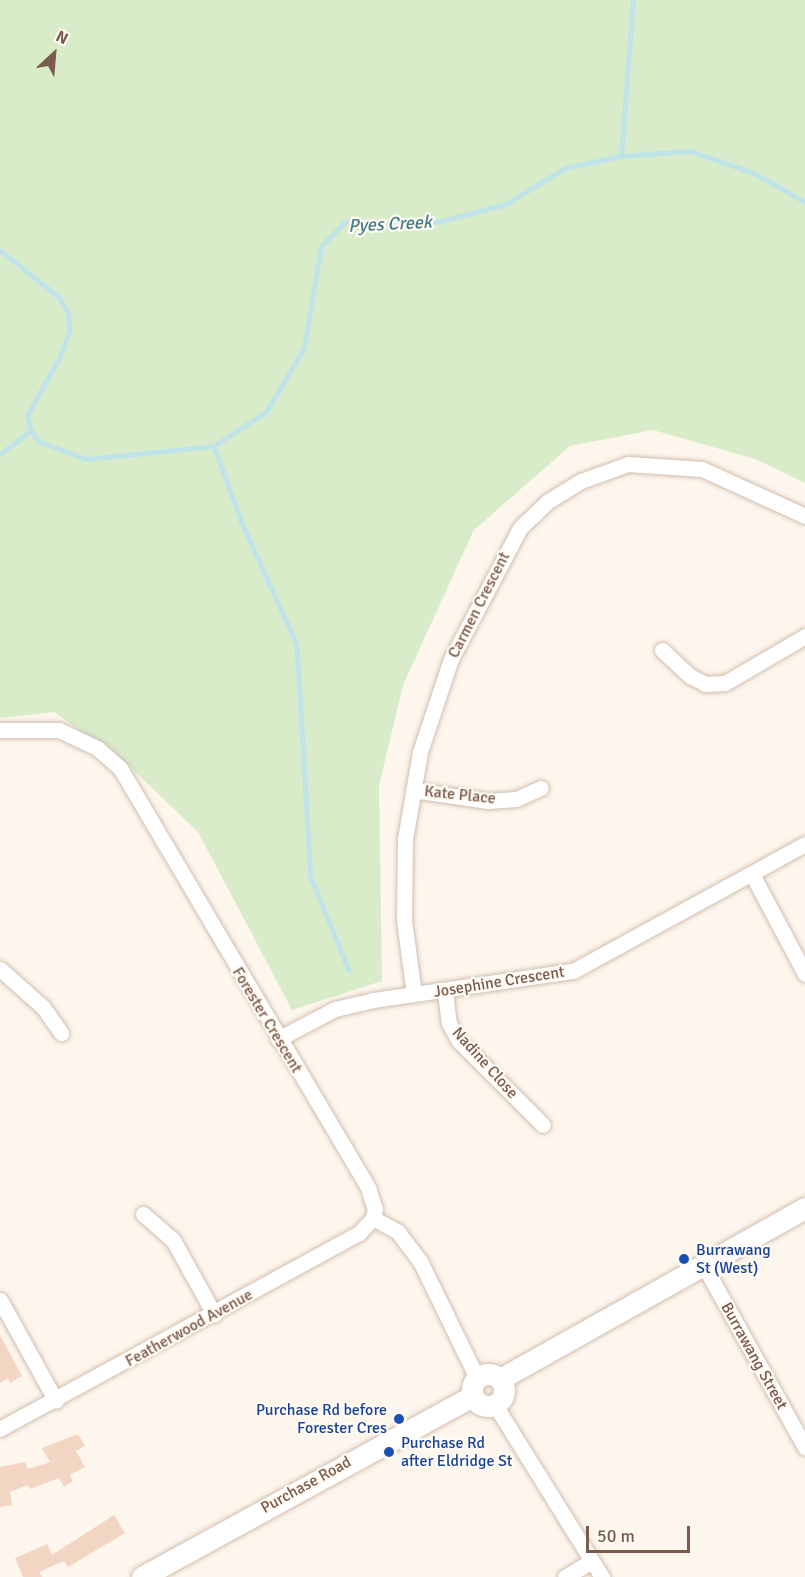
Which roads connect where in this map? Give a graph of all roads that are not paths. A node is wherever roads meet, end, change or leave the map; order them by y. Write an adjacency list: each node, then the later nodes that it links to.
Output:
1 (805, 516): 6 (street, Carmen Crescent)
2 (805, 636): 3 (street)
3 (662, 650)
4 (0, 730): 14 (street, Forester Crescent)
5 (541, 788): 6 (street, Kate Place)
6 (413, 790): 12 (street, Carmen Crescent)
7 (805, 844): 8 (street, Josephine Crescent)
8 (753, 876): 10 (street); 11 (street, Josephine Crescent)
9 (0, 969): 13 (street)
10 (805, 974)
11 (445, 992): 12 (street, Josephine Crescent); 15 (street, Nadine Close)
12 (414, 994): 14 (street, Josephine Crescent)
13 (61, 1034)
14 (278, 1039): 18 (street, Forester Crescent)
15 (543, 1125)
16 (805, 1208): 19 (main road)
17 (143, 1214): 21 (street)
18 (373, 1218): 21 (street, Featherwood Avenue); 23 (street)
19 (703, 1264): 22 (main road); 27 (street, Burrawang Street)
20 (0, 1300): 24 (street)
21 (214, 1314): 24 (street, Featherwood Avenue)
22 (500, 1379): 23 (main road); 25 (main road)
23 (475, 1387): 25 (main road); 29 (main road, Purchase Road)
24 (56, 1401): 26 (street, Featherwood Avenue)
25 (495, 1405): 28 (street)
26 (0, 1429)
27 (805, 1447)
28 (592, 1561): 30 (street); 31 (street)
29 (142, 1577)
30 (566, 1577)
31 (602, 1577)

